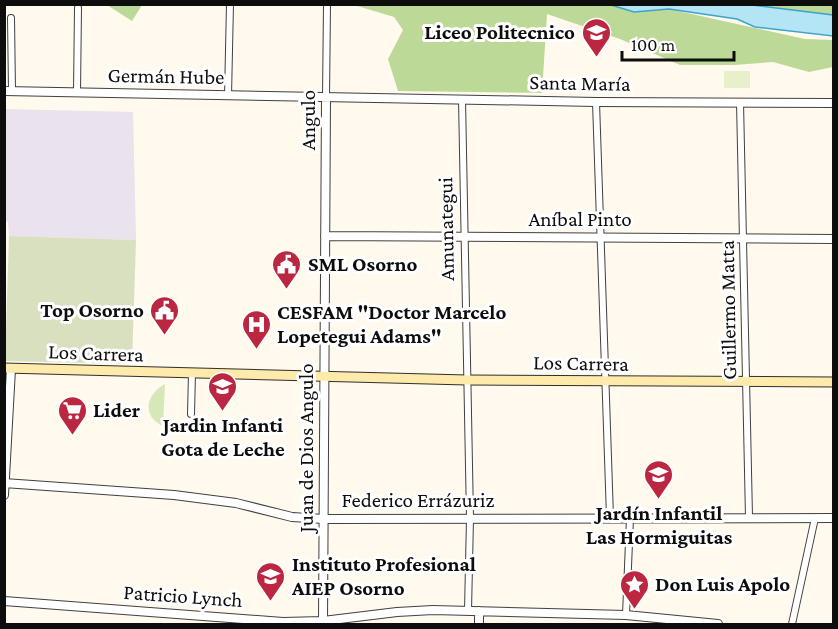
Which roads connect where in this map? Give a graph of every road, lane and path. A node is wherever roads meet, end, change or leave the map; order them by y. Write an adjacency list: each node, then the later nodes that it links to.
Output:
1 (230, 4): 7 (street)
2 (327, 4): 8 (street, Angulo)
3 (78, 8): 6 (street)
4 (11, 18): 5 (street)
5 (8, 91): 6 (street, Germán Hube)
6 (77, 92): 7 (street, Germán Hube)
7 (228, 96): 8 (street, Germán Hube)
8 (326, 98): 9 (street, Santa María); 13 (street, Angulo)
9 (462, 99): 10 (street, Santa María); 14 (street, Amunategui)
10 (596, 102): 11 (street, Santa María); 15 (street)
11 (740, 102): 12 (street, Santa María); 16 (street, Guillermo Matta)
12 (834, 104)
13 (325, 236): 14 (street, Aníbal Pinto); 20 (street, Juan de Dios Angulo)
14 (465, 237): 15 (street, Aníbal Pinto); 21 (street, Amunategui)
15 (600, 237): 16 (street, Aníbal Pinto); 22 (street)
16 (743, 238): 17 (street, Aníbal Pinto); 23 (street, Guillermo Matta)
17 (834, 239)
18 (8, 369): 19 (main road, Los Carrera); 26 (street)
19 (192, 373): 20 (main road, Los Carrera); 25 (street)
20 (325, 376): 21 (main road, Los Carrera); 34 (street, Juan de Dios Angulo)
21 (467, 380): 22 (main road, Los Carrera); 30 (street, Amunategui)
22 (606, 381): 23 (main road, Los Carrera); 28 (street)
23 (746, 382): 24 (main road, Los Carrera); 29 (street, Guillermo Matta)
24 (834, 382)
25 (191, 414)
26 (5, 483): 27 (street); 34 (street, Federico Errázuriz)
27 (4, 495)
28 (610, 517): 30 (street, Federico Errázuriz); 31 (street, Federico Errázuriz)
29 (750, 517): 31 (street, Federico Errázuriz); 32 (street, Federico Errázuriz)
30 (470, 518): 34 (street, Federico Errázuriz); 36 (street, Amunategui)
31 (630, 518): 38 (street)
32 (815, 518): 33 (street, Federico Errázuriz); 43 (street)
33 (834, 518)
34 (324, 519): 40 (street, Juan de Dios Angulo)
35 (4, 601): 40 (street, Patricio Lynch)
36 (468, 610): 37 (street, Patricio Lynch); 40 (street, Patricio Lynch)
37 (479, 611): 38 (street, Patricio Lynch); 41 (street)
38 (626, 615): 39 (street, Patricio Lynch)
39 (636, 620): 42 (street, Patricio Lynch)
40 (323, 623)
41 (478, 624)
42 (718, 624)
43 (792, 624)

